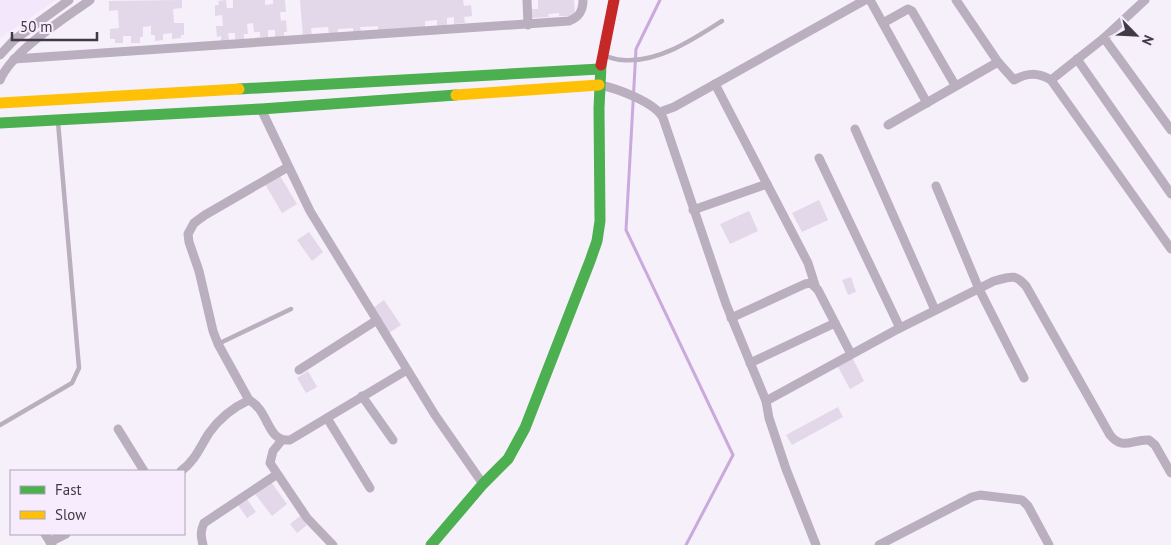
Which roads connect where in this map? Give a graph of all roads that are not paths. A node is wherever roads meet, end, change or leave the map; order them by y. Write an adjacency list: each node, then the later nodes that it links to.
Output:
1 (69, 0): 14 (street)
2 (90, 0): 16 (street)
3 (526, 0): 12 (street)
4 (583, 0): 12 (street)
5 (614, 0): 15 (street)
6 (865, 0): 22 (street)
7 (870, 0): 11 (street)
8 (956, 0): 18 (street)
9 (1145, 0): 13 (street)
10 (722, 21): 15 (lane)
11 (883, 23): 23 (street); 26 (street)
12 (528, 25): 16 (street)
13 (1104, 38): 17 (street); 33 (street)
14 (0, 55)
15 (604, 56): 19 (street)
16 (14, 59): 20 (street)
17 (1077, 59): 21 (street); 38 (street)
18 (998, 62): 21 (street); 23 (street)
19 (600, 69): 24 (street); 25 (street)
20 (0, 80)
21 (1051, 80): 40 (street)
22 (715, 84): 28 (street); 36 (street)
23 (955, 85): 26 (street)
24 (599, 86): 27 (street); 28 (street); 67 (street)
25 (0, 103)
26 (927, 103): 31 (street)
27 (261, 110): 29 (street); 35 (street)
28 (660, 112): 39 (street)
29 (58, 120): 30 (street); 59 (lane)
30 (0, 123)
31 (888, 125)
32 (855, 129): 44 (street)
33 (1171, 130)
34 (819, 158): 48 (street)
35 (288, 167): 46 (street); 49 (street)
36 (767, 184): 39 (street); 41 (street)
37 (936, 186): 42 (street)
38 (1171, 194)
39 (693, 210): 45 (street)
40 (1171, 248)
41 (814, 285): 45 (street); 47 (street)
42 (979, 288): 44 (street); 54 (street); 65 (street)
43 (291, 308): 49 (lane)
44 (935, 310): 48 (street)
45 (731, 318): 51 (street)
46 (376, 320): 52 (street); 53 (street)
47 (835, 323): 50 (street); 51 (street)
48 (900, 328): 50 (street)
49 (218, 344): 56 (street)
50 (851, 354): 57 (street)
51 (750, 363): 57 (street)
52 (299, 370)
53 (407, 370): 55 (street); 67 (street)
54 (1024, 378)
55 (362, 396): 58 (street); 62 (street)
56 (249, 400): 61 (street); 64 (street)
57 (766, 401): 74 (street)
58 (327, 418): 61 (street); 68 (street)
59 (0, 425)
60 (118, 429): 63 (street)
61 (282, 440): 66 (street)
62 (393, 440)
63 (143, 470)
64 (182, 470)
65 (1171, 473)
66 (276, 475): 71 (street); 72 (street)
67 (483, 484): 73 (street)
68 (370, 488)
69 (64, 535): 70 (street)
70 (51, 544)
71 (203, 545)
72 (333, 545)
73 (431, 545)
74 (816, 545)
75 (879, 545): 76 (street)
76 (1049, 545)

